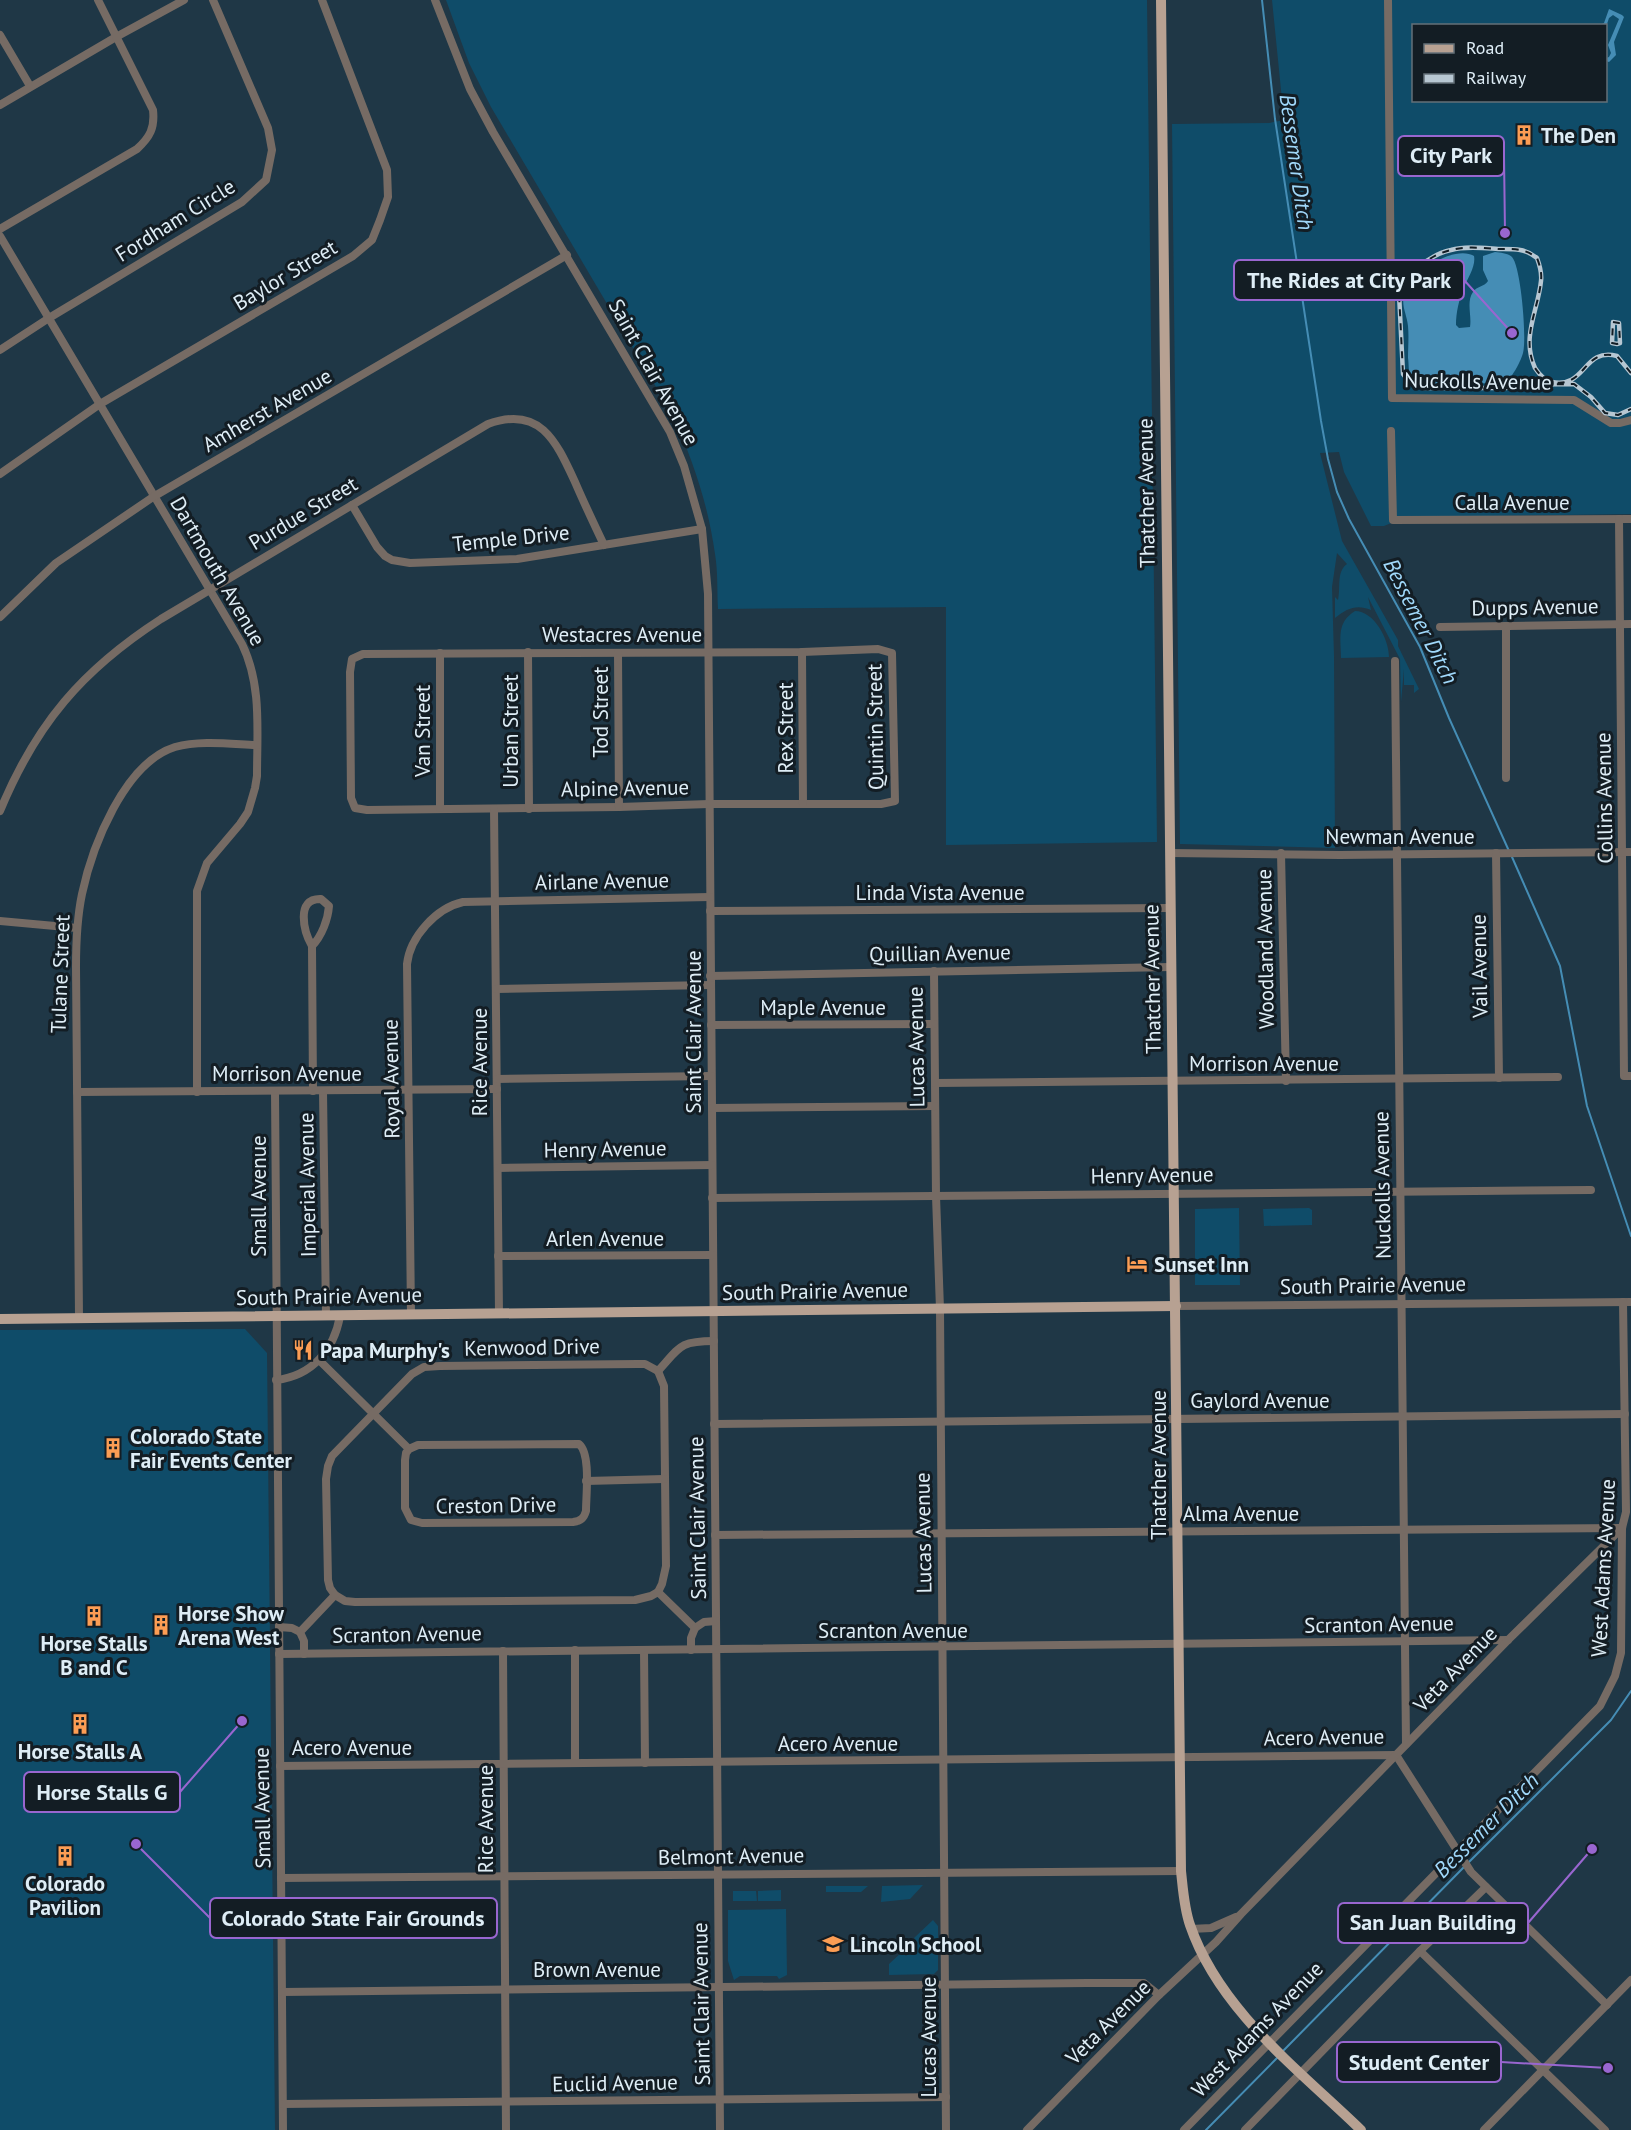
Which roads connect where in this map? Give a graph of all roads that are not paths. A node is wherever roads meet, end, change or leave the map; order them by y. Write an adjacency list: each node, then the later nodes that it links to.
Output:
1 (98, 0): 9 (street)
2 (184, 0): 9 (street)
3 (213, 0): 15 (street, Fordham Circle)
4 (321, 0): 17 (street, Baylor Street)
5 (435, 0): 14 (street, Saint Clair Avenue)
6 (1161, 0): 54 (main road, Thatcher Avenue)
7 (1388, 0): 18 (street, Nuckolls Avenue)
8 (0, 35): 10 (street)
9 (116, 37): 10 (street); 12 (street)
10 (30, 86): 11 (street)
11 (0, 105)
12 (0, 229)
13 (0, 236): 15 (street, Dartmouth Avenue)
14 (567, 255): 21 (street, Amherst Avenue); 25 (street, Saint Clair Avenue)
15 (49, 318): 16 (street, Fordham Circle); 17 (street, Dartmouth Avenue)
16 (0, 350)
17 (100, 404): 20 (street, Baylor Street); 21 (street, Dartmouth Avenue)
18 (1631, 420)
19 (1391, 431): 23 (street, Calla Avenue)
20 (0, 474)
21 (153, 497): 27 (street, Dartmouth Avenue); 28 (street, Amherst Avenue)
22 (352, 505): 26 (street, Temple Drive); 26 (street, Purdue Street); 27 (street, Purdue Street)
23 (1619, 519): 24 (street, Calla Avenue); 29 (street, Collins Avenue)
24 (1631, 519)
25 (702, 530): 26 (street, Temple Drive); 37 (street, Saint Clair Avenue)
26 (604, 545)
27 (210, 589): 42 (street, Dartmouth Avenue); 52 (street, Purdue Street)
28 (0, 617)
29 (1620, 624): 30 (street, Dupps Avenue); 31 (street, Dupps Avenue); 40 (street, Collins Avenue)
30 (1631, 624)
31 (1506, 626): 32 (street, Dupps Avenue); 43 (street)
32 (1440, 627)
33 (528, 652): 35 (street, Westacres Avenue); 36 (street, Westacres Avenue); 51 (street, Urban Street)
34 (802, 652): 37 (street, Westacres Avenue); 38 (street, Westacres Avenue); 46 (street, Rex Street)
35 (440, 653): 48 (street, Westacres Avenue); 49 (street, Van Street)
36 (618, 653): 37 (street, Westacres Avenue); 47 (street, Tod Street)
37 (708, 653): 45 (street, Saint Clair Avenue)
38 (892, 653): 44 (street, Quintin Street)
39 (1395, 661): 57 (street, Nuckolls Avenue)
40 (1621, 739): 41 (street); 53 (street, Collins Avenue)
41 (1631, 739)
42 (257, 745): 63 (street, Tulane Street); 87 (street, Dartmouth Avenue)
43 (1506, 778)
44 (895, 801): 46 (street, Alpine Avenue)
45 (709, 804): 46 (street, Alpine Avenue); 47 (street, Alpine Avenue); 58 (street, Saint Clair Avenue)
46 (803, 804)
47 (619, 807): 51 (street, Alpine Avenue)
48 (355, 808): 49 (street, Alpine Avenue)
49 (440, 808): 50 (street, Alpine Avenue)
50 (494, 809): 51 (street, Alpine Avenue); 59 (street, Rice Avenue)
51 (529, 809)
52 (0, 811)
53 (1627, 852): 56 (street, Newman Avenue); 73 (street, Collins Avenue)
54 (1170, 853): 55 (street, Newman Avenue); 60 (main road, Thatcher Avenue)
55 (1281, 853): 57 (street, Newman Avenue); 78 (street, Woodland Avenue)
56 (1496, 853): 57 (street, Newman Avenue); 75 (street, Vail Avenue)
57 (1396, 855): 77 (street, Nuckolls Avenue)
58 (710, 897): 59 (street, Airlane Avenue); 61 (street, Saint Clair Avenue)
59 (495, 900): 69 (street, Rice Avenue); 82 (street, Royal Avenue)
60 (1170, 908): 61 (street, Linda Vista Avenue); 65 (main road, Thatcher Avenue)
61 (710, 911): 67 (street, Saint Clair Avenue)
62 (0, 921): 63 (street)
63 (77, 928): 86 (street, Tulane Street)
64 (312, 946): 64 (street); 84 (street)
65 (1171, 967): 66 (street, Quillian Avenue); 79 (main road, Thatcher Avenue)
66 (934, 971): 67 (street, Quillian Avenue); 70 (street, Lucas Avenue)
67 (710, 976): 68 (street, Saint Clair Avenue)
68 (711, 986): 69 (street); 71 (street, Saint Clair Avenue)
69 (496, 989): 76 (street, Rice Avenue)
70 (934, 1024): 71 (street, Maple Avenue); 80 (street, Lucas Avenue)
71 (711, 1025): 72 (street, Saint Clair Avenue)
72 (711, 1076): 76 (street); 89 (street, Saint Clair Avenue)
73 (1628, 1076)
74 (1558, 1077): 75 (street, Morrison Avenue)
75 (1499, 1078): 77 (street, Morrison Avenue)
76 (497, 1079): 81 (street, Rice Avenue)
77 (1399, 1080): 78 (street, Morrison Avenue); 94 (street, Nuckolls Avenue)
78 (1286, 1081): 79 (street, Morrison Avenue)
79 (1173, 1082): 80 (street, Morrison Avenue); 93 (main road, Thatcher Avenue)
80 (935, 1083): 88 (street, Lucas Avenue)
81 (497, 1089): 82 (street, Morrison Avenue); 91 (street, Rice Avenue)
82 (409, 1090): 85 (street, Morrison Avenue); 105 (street, Royal Avenue)
83 (275, 1091): 84 (street, Morrison Avenue); 87 (street, Morrison Avenue); 106 (street, Small Avenue)
84 (313, 1091): 85 (street, Morrison Avenue)
85 (323, 1091): 107 (street, Imperial Avenue)
86 (77, 1092): 87 (street, Morrison Avenue); 109 (street, Tulane Street)
87 (197, 1092)
88 (935, 1106): 89 (street); 95 (street, Lucas Avenue)
89 (711, 1108): 90 (street, Saint Clair Avenue)
90 (712, 1166): 91 (street, Henry Avenue); 96 (street, Saint Clair Avenue)
91 (498, 1168): 98 (street, Rice Avenue)
92 (1591, 1190): 94 (street, Henry Avenue)
93 (1173, 1192): 94 (street, Henry Avenue); 95 (street, Henry Avenue); 101 (main road, Thatcher Avenue)
94 (1400, 1192): 100 (street, Nuckolls Avenue)
95 (936, 1196): 96 (street, Henry Avenue); 102 (street, Lucas Avenue)
96 (712, 1198): 97 (street, Saint Clair Avenue)
97 (713, 1255): 98 (street, Arlen Avenue); 103 (street, Saint Clair Avenue)
98 (498, 1256): 104 (street, Rice Avenue)
99 (1628, 1302): 100 (street, South Prairie Avenue); 116 (street, West Adams Avenue)
100 (1401, 1305): 101 (street, South Prairie Avenue); 117 (street, Nuckolls Avenue)
101 (1176, 1306): 102 (main road, South Prairie Avenue); 118 (main road, Thatcher Avenue)
102 (940, 1309): 103 (main road, South Prairie Avenue); 119 (street, Lucas Avenue)
103 (713, 1312): 104 (main road, South Prairie Avenue); 111 (street, Saint Clair Avenue)
104 (499, 1314): 105 (main road, South Prairie Avenue)
105 (411, 1315): 108 (main road, South Prairie Avenue)
106 (277, 1316): 107 (main road, South Prairie Avenue); 109 (main road, South Prairie Avenue); 114 (street, Small Avenue)
107 (326, 1316): 108 (main road, South Prairie Avenue)
108 (340, 1316): 112 (street)
109 (79, 1317): 110 (main road, South Prairie Avenue)
110 (0, 1318)
111 (714, 1341): 113 (street); 120 (street, Saint Clair Avenue)
112 (319, 1360): 114 (street); 115 (street)
113 (658, 1371): 115 (street, Kenwood Drive); 122 (street)
114 (276, 1380): 132 (street, Small Avenue)
115 (373, 1413): 121 (street); 130 (street, Kenwood Drive)
116 (1625, 1414): 117 (street, Gaylord Avenue); 124 (street, West Adams Avenue)
117 (1402, 1417): 118 (street, Gaylord Avenue); 125 (street, Nuckolls Avenue)
118 (1177, 1418): 119 (street, Gaylord Avenue); 126 (main road, Thatcher Avenue)
119 (940, 1422): 120 (street, Gaylord Avenue); 127 (street, Lucas Avenue)
120 (714, 1424): 128 (street, Saint Clair Avenue)
121 (409, 1449): 123 (street, Creston Drive); 123 (street, Creston Drive)
122 (664, 1479): 123 (street); 129 (street)
123 (586, 1482)
124 (1622, 1528): 125 (street, Alma Avenue); 135 (street, Veta Avenue); 155 (street, West Adams Avenue)
125 (1404, 1530): 126 (street, Alma Avenue); 136 (street, Nuckolls Avenue)
126 (1178, 1532): 127 (street, Alma Avenue); 137 (main road, Thatcher Avenue)
127 (941, 1534): 128 (street, Alma Avenue); 138 (street, Lucas Avenue)
128 (715, 1535): 131 (street, Saint Clair Avenue)
129 (658, 1592): 130 (street); 133 (street)
130 (335, 1595): 134 (street)
131 (716, 1621): 133 (street); 139 (street, Saint Clair Avenue)
132 (279, 1627): 134 (street); 144 (street, Small Avenue)
133 (695, 1628): 142 (street)
134 (300, 1632): 145 (street)
135 (1508, 1640): 136 (street, Scranton Avenue); 146 (street, Veta Avenue)
136 (1405, 1641): 137 (street, Scranton Avenue); 146 (street, Nuckolls Avenue)
137 (1178, 1644): 138 (street, Scranton Avenue); 148 (main road, Thatcher Avenue)
138 (942, 1648): 139 (street, Scranton Avenue); 149 (street, Lucas Avenue)
139 (716, 1649): 142 (street, Scranton Avenue); 150 (street, Saint Clair Avenue)
140 (574, 1650): 141 (street, Scranton Avenue); 143 (street, Scranton Avenue); 151 (street)
141 (644, 1650): 142 (street, Scranton Avenue); 152 (street)
142 (691, 1650)
143 (503, 1651): 145 (street, Scranton Avenue); 153 (street, Rice Avenue)
144 (279, 1654): 145 (street, Scranton Avenue); 154 (street, Small Avenue)
145 (304, 1654)
146 (1406, 1744): 147 (street, Veta Avenue)
147 (1396, 1755): 148 (street, Acero Avenue); 155 (street); 162 (street, Veta Avenue)
148 (1179, 1757): 149 (street, Acero Avenue); 156 (main road, Thatcher Avenue)
149 (944, 1760): 150 (street, Acero Avenue); 157 (street, Lucas Avenue)
150 (717, 1762): 152 (street, Acero Avenue); 158 (street, Saint Clair Avenue)
151 (575, 1763): 152 (street, Acero Avenue); 153 (street, Acero Avenue)
152 (645, 1763)
153 (503, 1764): 154 (street, Acero Avenue); 159 (street, Rice Avenue)
154 (280, 1766): 160 (street, Small Avenue)
155 (1460, 1854): 161 (street); 173 (street, West Adams Avenue)
156 (1181, 1871): 157 (street, Belmont Avenue); 163 (main road, Thatcher Avenue)
157 (945, 1873): 158 (street, Belmont Avenue); 167 (street, Lucas Avenue)
158 (718, 1874): 159 (street, Belmont Avenue); 168 (street, Saint Clair Avenue)
159 (504, 1876): 160 (street, Belmont Avenue); 169 (street, Rice Avenue)
160 (281, 1878): 170 (street, Small Avenue)
161 (1486, 1887): 164 (street); 172 (street)
162 (1241, 1914): 163 (street, Veta Avenue); 165 (street, Veta Avenue)
163 (1191, 1929): 165 (main road, Thatcher Avenue)
164 (1420, 1951): 174 (street); 175 (street)
165 (1201, 1954): 171 (street, Veta Avenue); 173 (main road, Thatcher Avenue)
166 (1631, 1980): 172 (street)
167 (946, 1985): 168 (street, Brown Avenue); 171 (street, Brown Avenue); 176 (street, Lucas Avenue)
168 (720, 1987): 169 (street, Brown Avenue); 177 (street, Saint Clair Avenue)
169 (506, 1988): 170 (street, Brown Avenue); 178 (street, Rice Avenue)
170 (282, 1992): 179 (street, Small Avenue)
171 (1159, 1995): 184 (street, Veta Avenue)
172 (1606, 2005): 175 (street)
173 (1272, 2046): 174 (main road, Thatcher Avenue); 185 (street, West Adams Avenue)
174 (1298, 2069): 186 (street); 187 (main road, Thatcher Avenue)
175 (1543, 2070): 188 (street); 189 (street)
176 (946, 2097): 177 (street, Euclid Avenue); 183 (street, Lucas Avenue)
177 (721, 2100): 178 (street, Euclid Avenue); 182 (street, Saint Clair Avenue)
178 (506, 2102): 179 (street, Euclid Avenue); 181 (street, Rice Avenue)
179 (283, 2104): 180 (street, Small Avenue)
180 (284, 2130)
181 (506, 2130)
182 (720, 2130)
183 (946, 2130)
184 (1027, 2130)
185 (1184, 2130)
186 (1245, 2130)
187 (1361, 2130)
188 (1484, 2130)
189 (1605, 2130)

